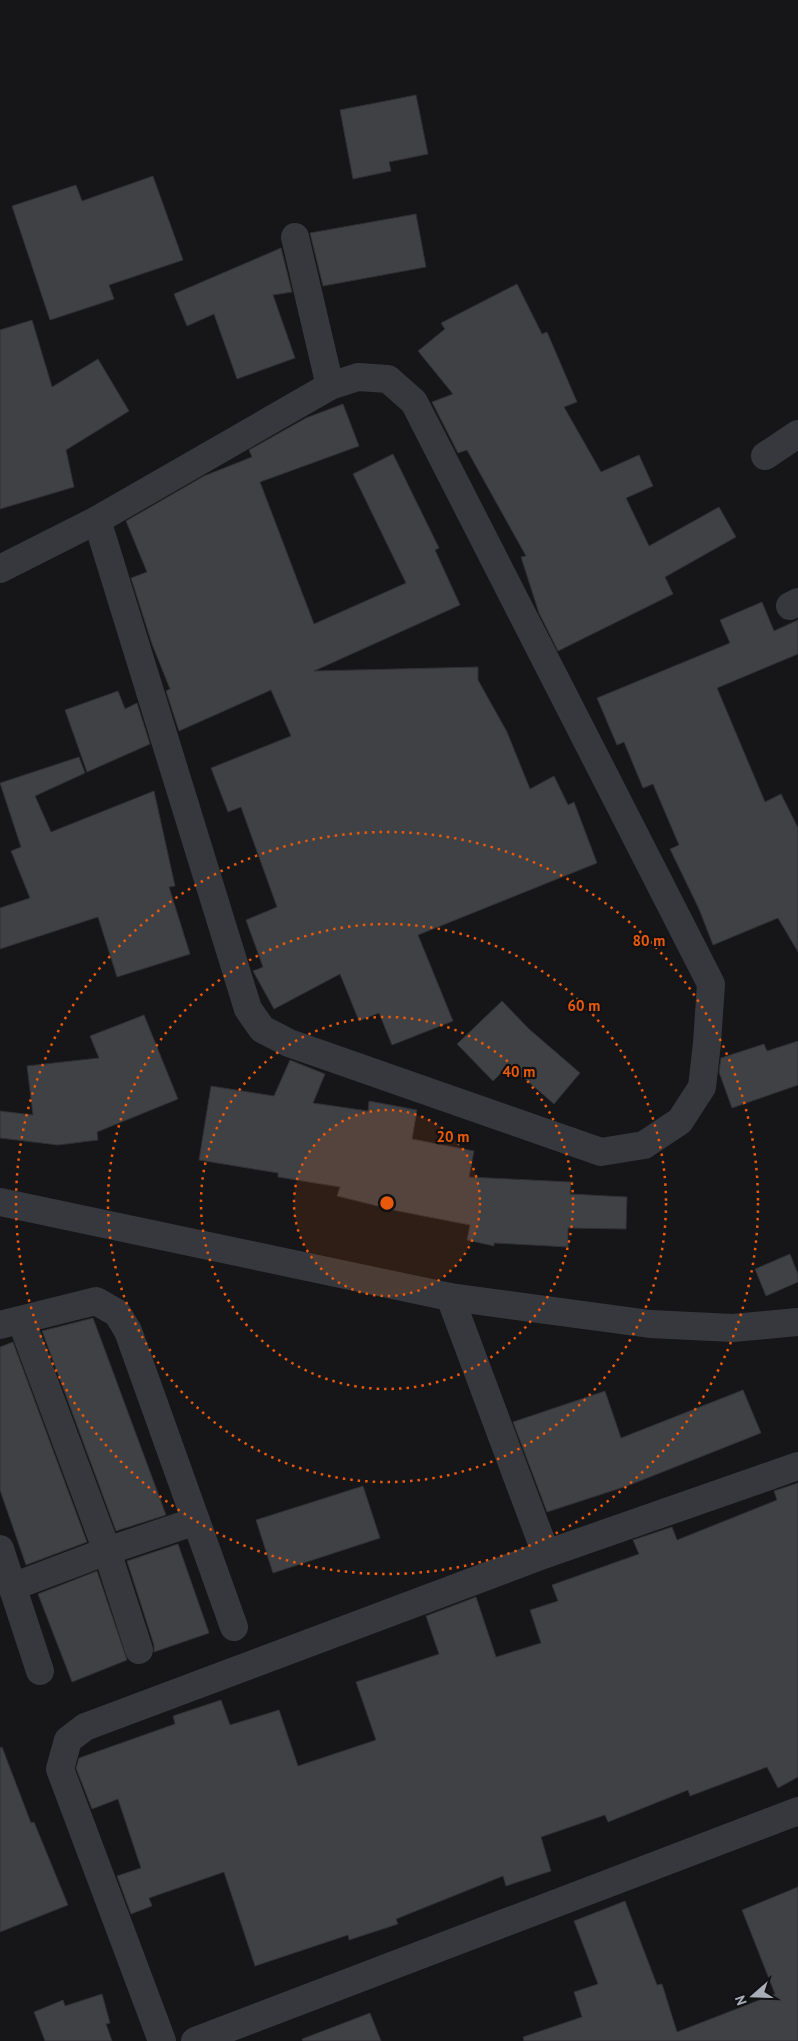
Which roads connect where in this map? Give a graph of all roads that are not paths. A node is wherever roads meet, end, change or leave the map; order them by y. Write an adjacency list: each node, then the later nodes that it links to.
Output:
1 (295, 237): 2 (street)
2 (330, 386): 5 (street); 5 (street)
3 (798, 434): 4 (street)
4 (765, 456)
5 (97, 520): 6 (street)
6 (0, 569)
7 (0, 1202): 8 (street)
8 (450, 1297): 9 (street); 15 (street)
9 (798, 1322)
10 (11, 1323): 12 (street); 14 (street)
11 (798, 1466): 15 (street)
12 (196, 1521): 14 (street); 17 (street)
13 (0, 1549): 16 (street)
14 (107, 1551): 16 (street); 18 (street)
15 (546, 1554): 21 (street)
16 (12, 1587): 19 (street)
17 (234, 1627)
18 (139, 1650)
19 (40, 1671)
20 (798, 1811): 22 (street)
21 (162, 2041)
22 (194, 2041)

